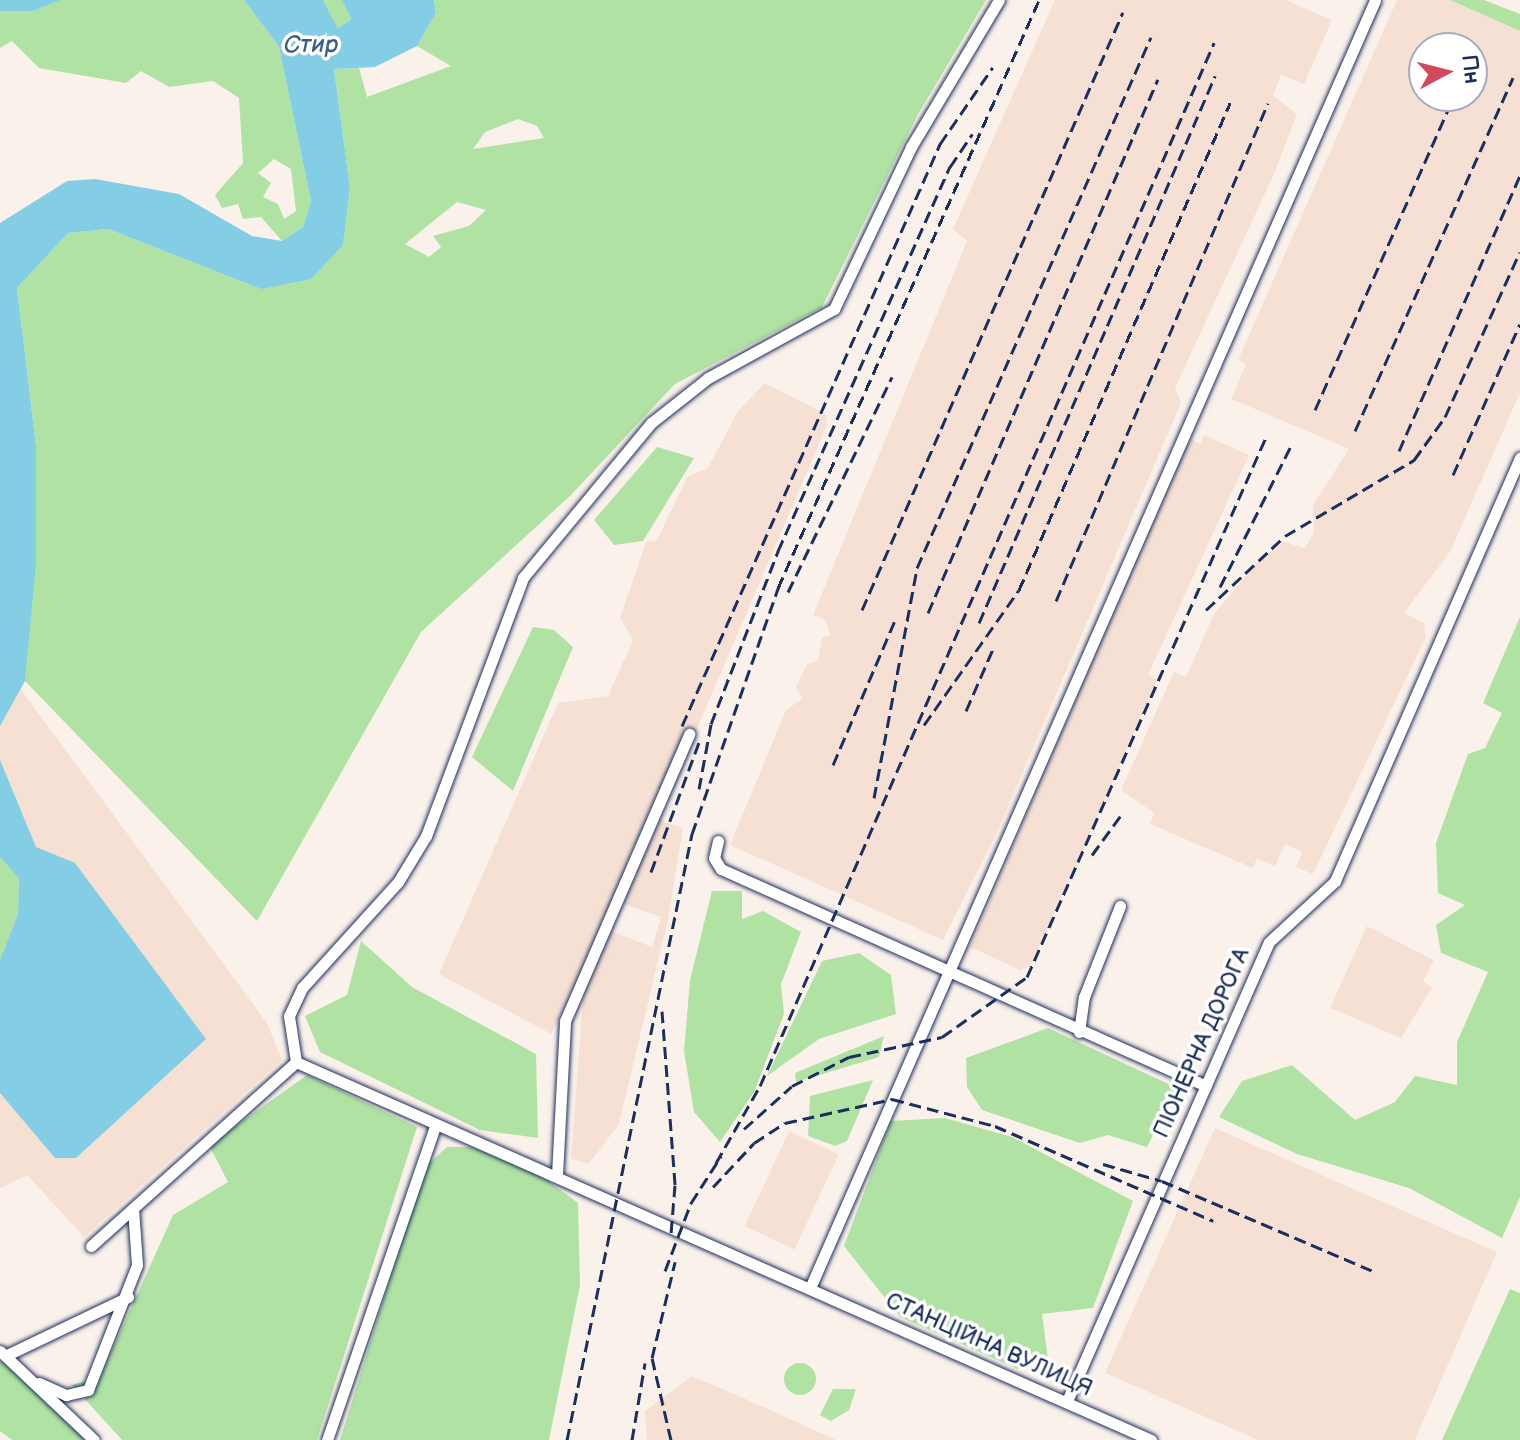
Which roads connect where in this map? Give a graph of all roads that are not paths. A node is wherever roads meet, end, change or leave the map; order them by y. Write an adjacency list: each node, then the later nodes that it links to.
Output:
1 (999, 0): 9 (street)
2 (1375, 0): 7 (street)
3 (1520, 458): 10 (street, ПІОНЕРНА ДОРОГА)
4 (689, 734): 12 (street)
5 (718, 841): 7 (street)
6 (1120, 906): 8 (street)
7 (945, 970): 8 (street); 15 (street)
8 (1079, 1032): 10 (street)
9 (296, 1062): 11 (street, СТАНЦІЙНА ВУЛИЦЯ); 13 (street)
10 (1206, 1086): 19 (street, ПІОНЕРНА ДОРОГА)
11 (435, 1127): 12 (street, СТАНЦІЙНА ВУЛИЦЯ); 21 (street)
12 (557, 1175): 15 (street, СТАНЦІЙНА ВУЛИЦЯ)
13 (133, 1208): 14 (street); 16 (street)
14 (91, 1246)
15 (810, 1288): 19 (street, СТАНЦІЙНА ВУЛИЦЯ)
16 (128, 1297): 17 (street); 18 (street)
17 (4, 1352): 18 (street)
18 (39, 1383): 20 (street)
19 (1067, 1401): 22 (street, СТАНЦІЙНА ВУЛИЦЯ)
20 (94, 1440)
21 (327, 1440)
22 (1151, 1440)

